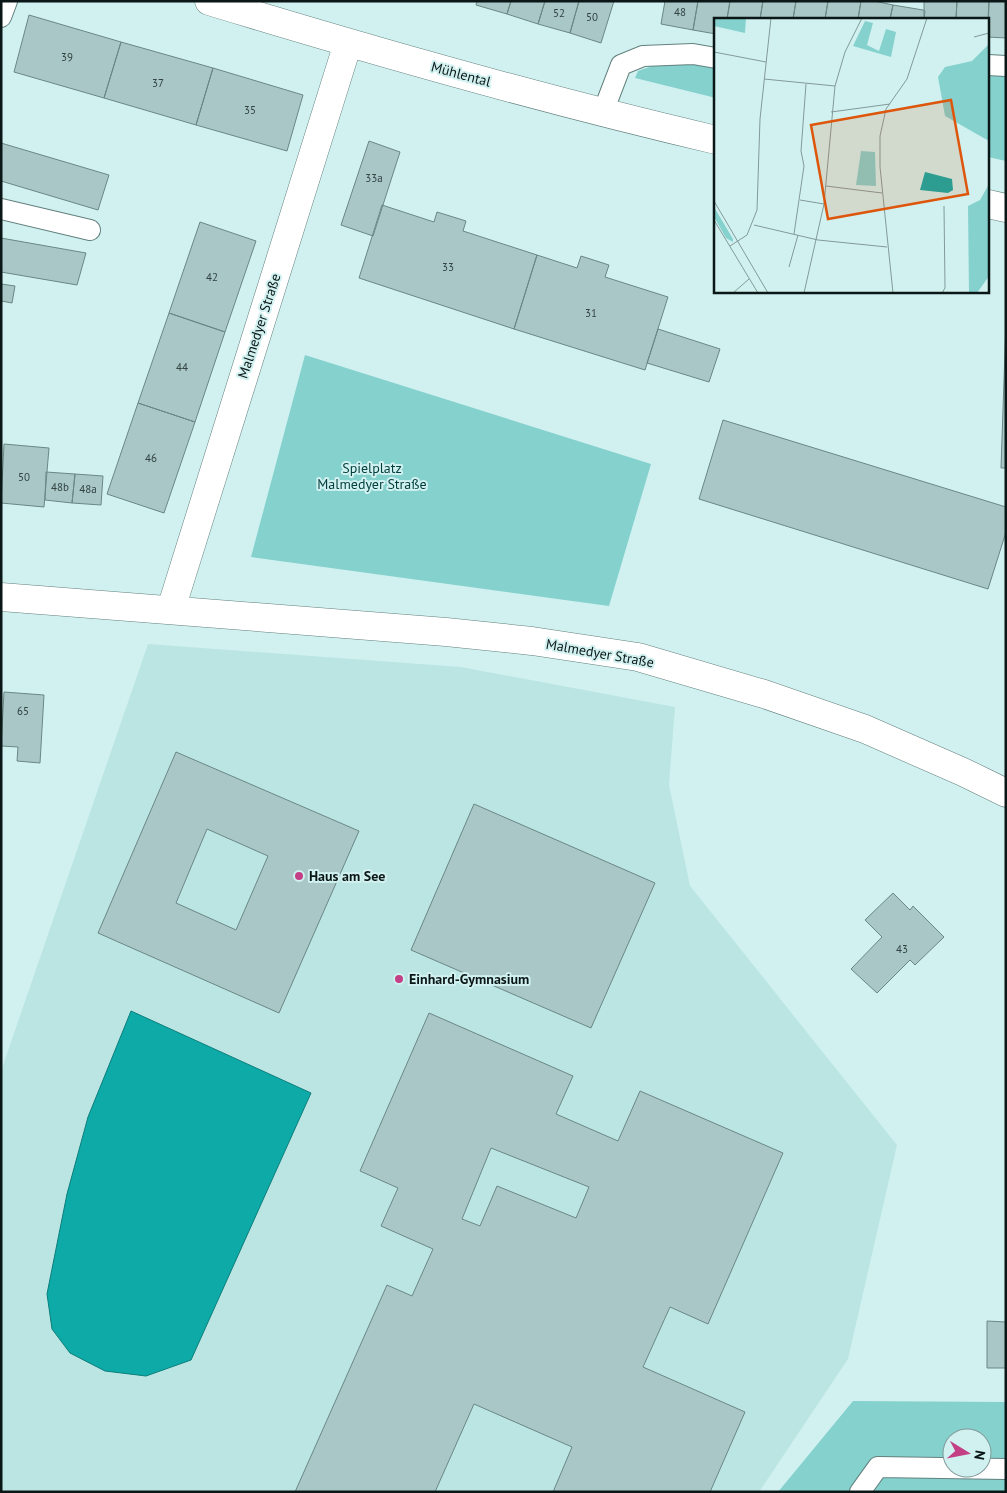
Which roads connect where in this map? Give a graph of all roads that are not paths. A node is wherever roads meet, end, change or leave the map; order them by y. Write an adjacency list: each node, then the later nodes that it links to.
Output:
1 (6, 1): 3 (lane)
2 (208, 1): 4 (street, Mühlental)
3 (1, 16)
4 (348, 43): 8 (street, Mühlental); 15 (street, Malmedyer Straße)
5 (714, 58): 8 (lane)
6 (990, 65): 7 (lane)
7 (1006, 66)
8 (603, 112): 9 (street, Mühlental)
9 (714, 140)
10 (990, 204): 11 (street)
11 (1006, 208)
12 (1, 209): 13 (lane)
13 (90, 230)
14 (1, 597): 15 (street, Malmedyer Straße)
15 (171, 609): 16 (street, Malmedyer Straße)
16 (1006, 793)
17 (1006, 1469): 18 (lane)
18 (860, 1492)

